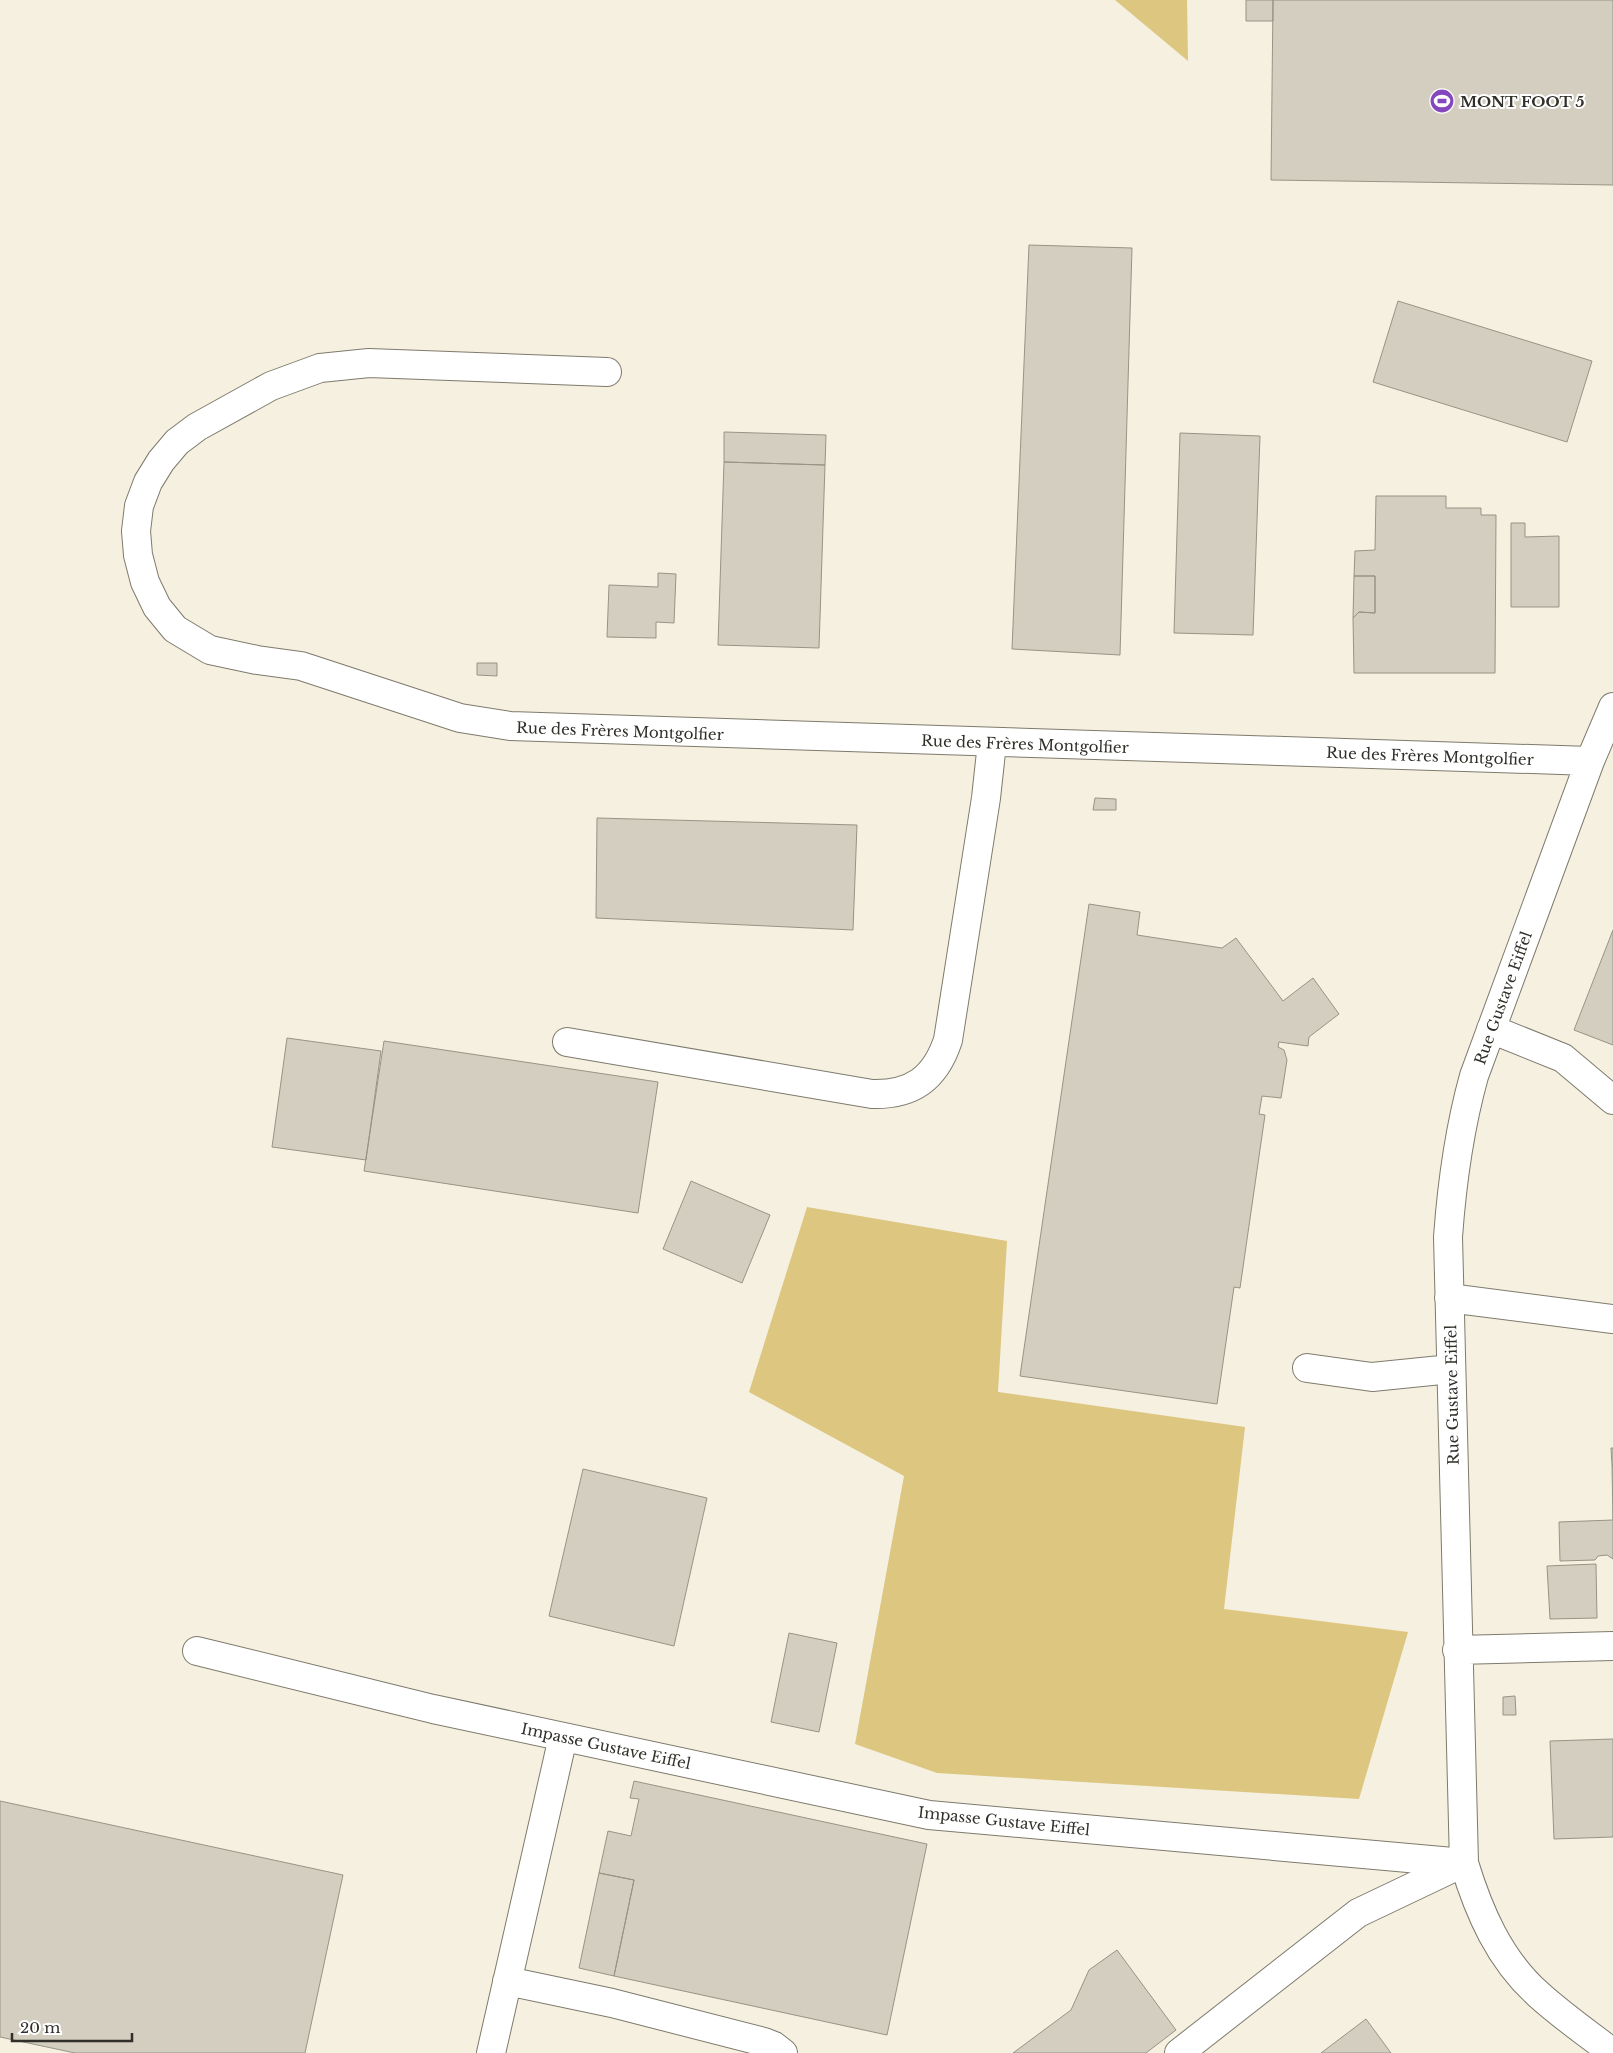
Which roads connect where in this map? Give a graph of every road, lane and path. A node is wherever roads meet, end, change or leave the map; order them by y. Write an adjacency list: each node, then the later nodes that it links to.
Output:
1 (607, 372): 3 (street, Rue des Frères Montgolfier)
2 (1613, 707): 4 (street, Rue Gustave Eiffel)
3 (992, 743): 4 (street, Rue des Frères Montgolfier); 6 (street)
4 (1590, 761): 5 (street, Rue Gustave Eiffel)
5 (1491, 1029): 7 (street); 8 (street, Rue Gustave Eiffel)
6 (567, 1042)
7 (1613, 1100)
8 (1449, 1298): 9 (street); 11 (street, Rue Gustave Eiffel)
9 (1613, 1319)
10 (1307, 1368): 11 (street)
11 (1452, 1369): 13 (street, Rue Gustave Eiffel)
12 (1613, 1646): 13 (street)
13 (1457, 1650): 16 (street, Rue Gustave Eiffel)
14 (197, 1651): 15 (street, Impasse Gustave Eiffel)
15 (563, 1737): 16 (street, Impasse Gustave Eiffel); 17 (street)
16 (1464, 1863): 20 (street); 21 (street, Rue Gustave Eiffel)
17 (507, 1981): 18 (street); 19 (street)
18 (491, 2053)
19 (783, 2053)
20 (1179, 2053)
21 (1613, 2053)

